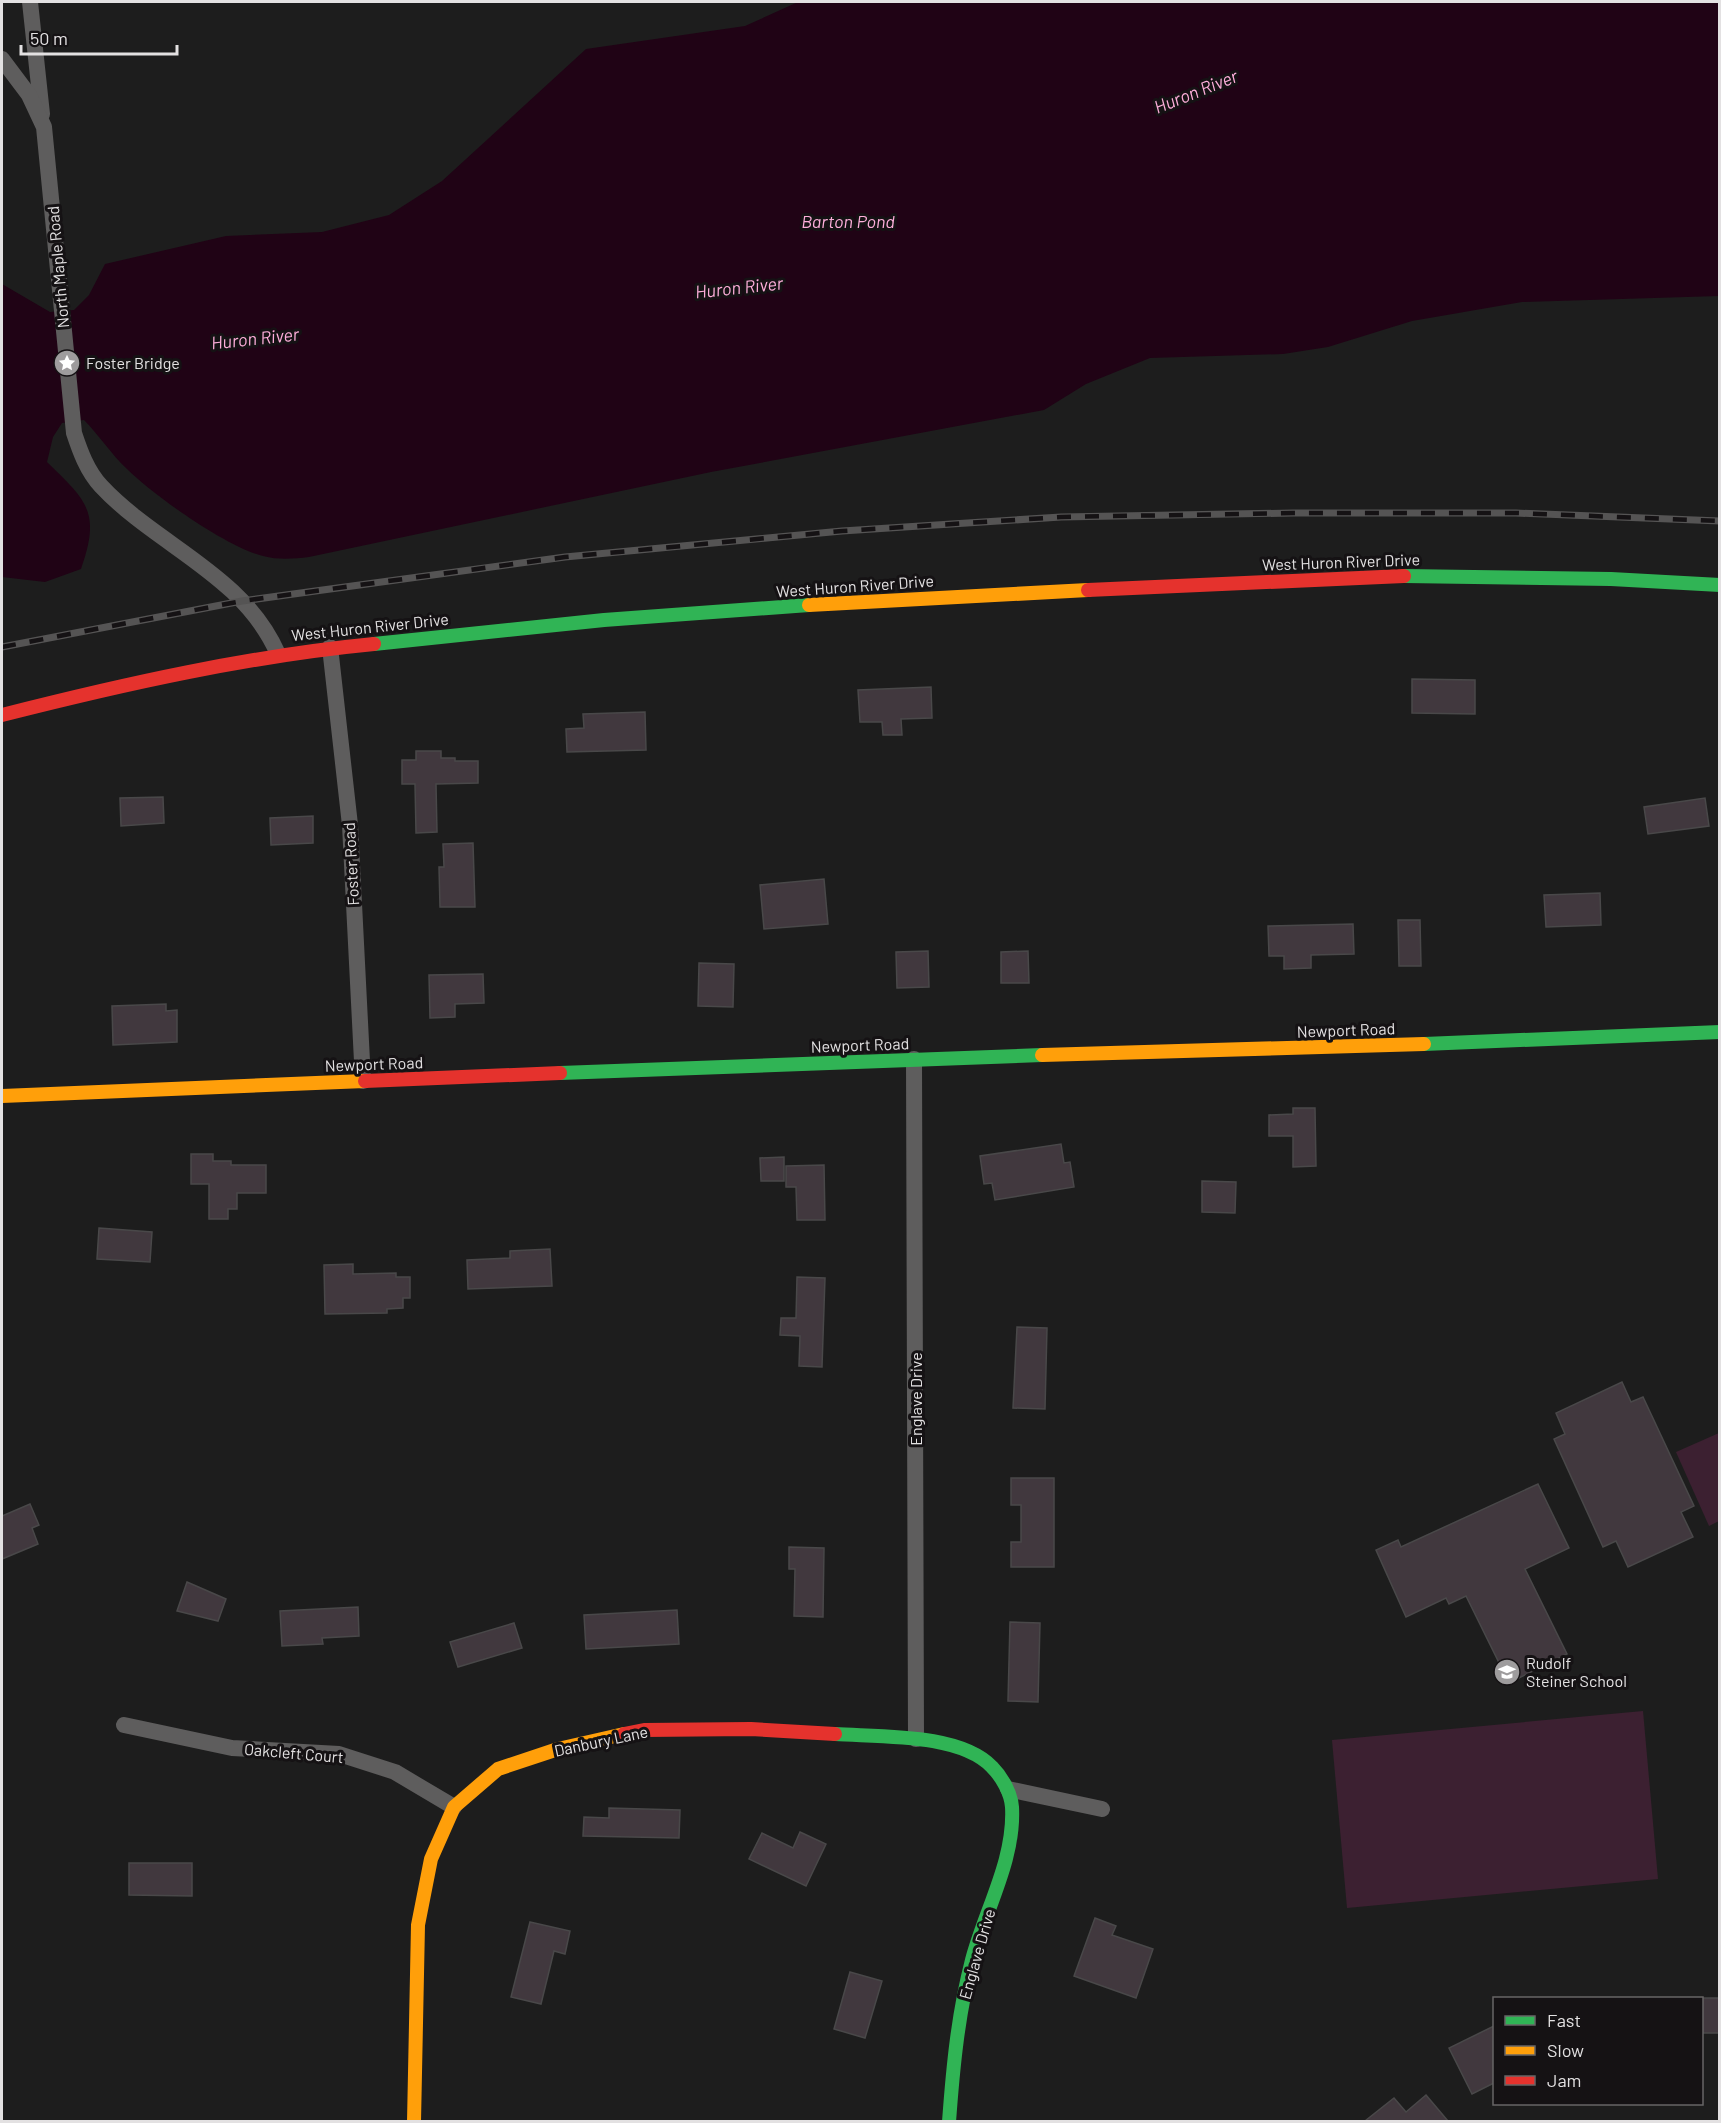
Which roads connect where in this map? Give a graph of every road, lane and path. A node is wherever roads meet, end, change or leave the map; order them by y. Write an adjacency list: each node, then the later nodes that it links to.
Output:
1 (30, 2): 3 (street)
2 (2, 59): 3 (street, North Maple Road)
3 (44, 127): 6 (street, North Maple Road)
4 (1719, 585): 5 (street, West Huron River Drive)
5 (330, 647): 6 (street, West Huron River Drive); 10 (street, Foster Road)
6 (278, 654): 7 (street, West Huron River Drive)
7 (2, 715)
8 (1719, 1032): 9 (street, Newport Road)
9 (914, 1059): 10 (street, Newport Road); 13 (street, Englave Drive)
10 (363, 1081): 11 (street, Newport Road)
11 (2, 1096)
12 (124, 1725): 15 (street, Oakcleft Court)
13 (916, 1739): 14 (street, Danbury Lane); 15 (street, Danbury Lane)
14 (1008, 1789): 16 (street); 18 (street, Englave Drive)
15 (454, 1806): 17 (street, Danbury Lane)
16 (1102, 1809)
17 (414, 2121)
18 (950, 2121)

